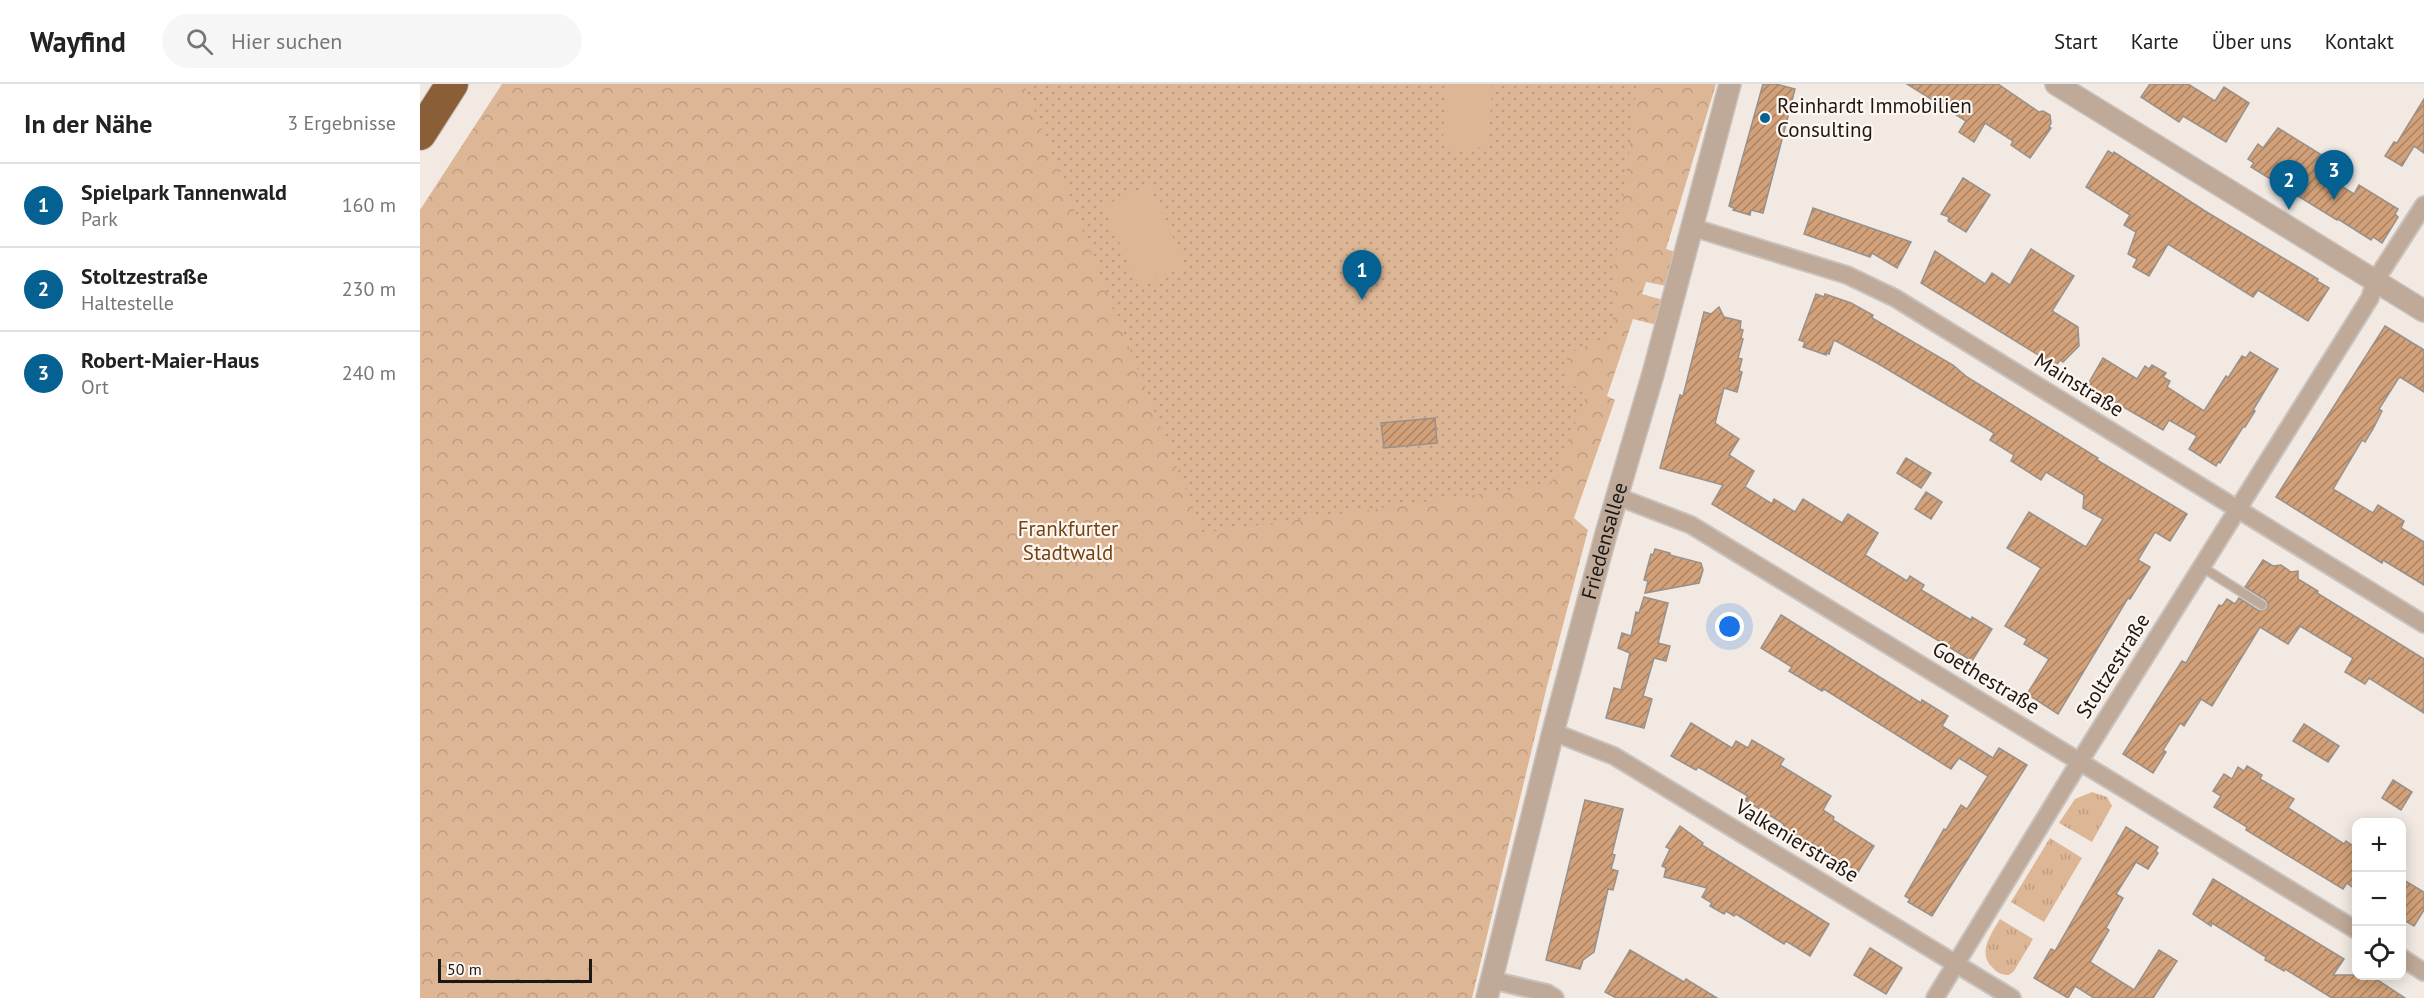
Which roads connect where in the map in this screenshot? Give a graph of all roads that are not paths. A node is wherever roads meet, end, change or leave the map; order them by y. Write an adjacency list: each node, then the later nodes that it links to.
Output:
1 (452, 84): 4 (highway)
2 (1730, 84): 6 (street, Friedensallee)
3 (2056, 84): 7 (street)
4 (420, 134)
5 (2424, 205): 7 (street, Stoltzestraße)
6 (1691, 227): 9 (street, Friedensallee); 10 (street, Mainstraße)
7 (2375, 281): 8 (street); 10 (street, Stoltzestraße)
8 (2424, 311)
9 (1616, 496): 14 (street, Friedensallee); 15 (street, Goethestraße)
10 (2239, 510): 11 (street, Stoltzestraße); 13 (street, Mainstraße)
11 (2202, 567): 12 (lane); 15 (street, Stoltzestraße)
12 (2262, 605)
13 (2424, 624)
14 (1553, 732): 18 (street, Valkenierstraße); 20 (street, Friedensallee)
15 (2080, 761): 16 (street, Goethestraße); 18 (street, Stoltzestraße)
16 (2352, 928)
17 (2406, 961): 19 (street)
18 (1956, 964): 22 (street, Stoltzestraße); 23 (street, Valkenierstraße)
19 (2424, 972)
20 (1489, 989): 21 (street)
21 (1555, 998)
22 (1935, 998)
23 (2012, 998)

